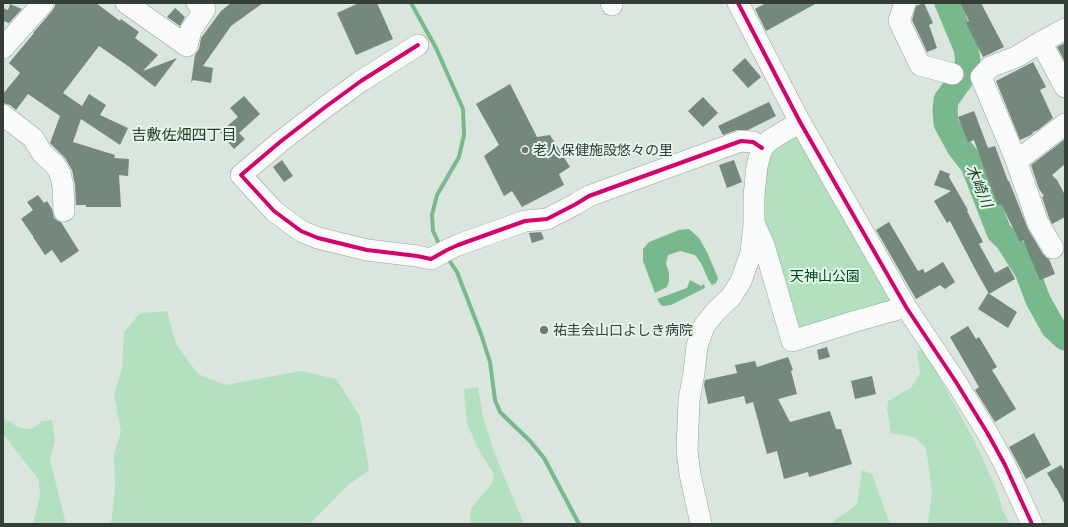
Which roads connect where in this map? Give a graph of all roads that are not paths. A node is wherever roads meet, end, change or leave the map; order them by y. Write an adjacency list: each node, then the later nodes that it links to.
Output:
1 (42, 3): 9 (street)
2 (126, 3): 5 (street)
3 (738, 3): 13 (street)
4 (905, 3): 10 (street)
5 (206, 5)
6 (1065, 29): 7 (street)
7 (1041, 42): 11 (street); 16 (street)
8 (418, 45): 15 (street)
9 (3, 48)
10 (953, 74)
11 (1065, 87)
12 (3, 115): 17 (street)
13 (800, 122): 15 (street); 20 (street)
14 (1065, 124): 16 (street)
15 (762, 148): 18 (street)
16 (1016, 160): 19 (street)
17 (64, 211)
18 (754, 224): 20 (street); 21 (street)
19 (1053, 248)
20 (906, 306): 22 (street)
21 (701, 524)
22 (1032, 524)

